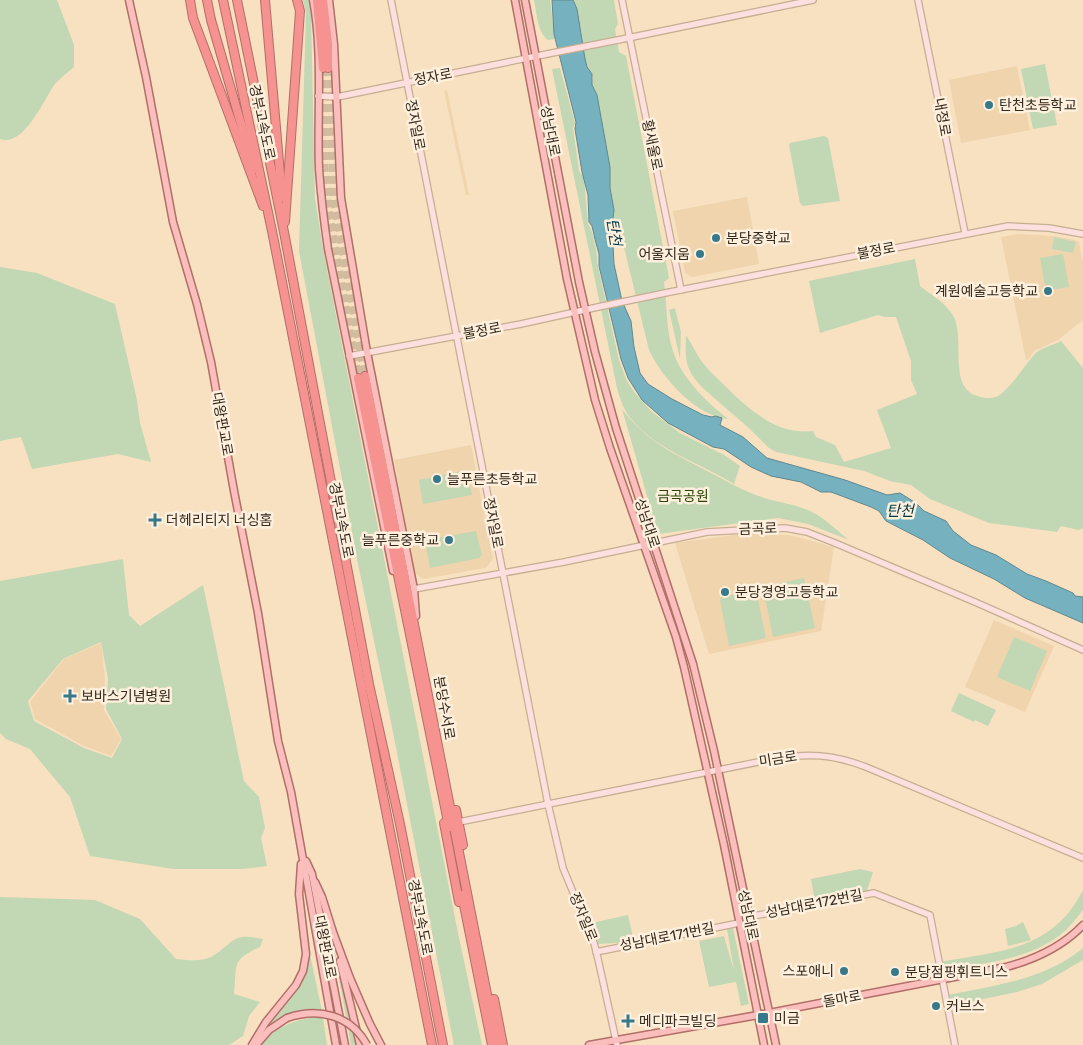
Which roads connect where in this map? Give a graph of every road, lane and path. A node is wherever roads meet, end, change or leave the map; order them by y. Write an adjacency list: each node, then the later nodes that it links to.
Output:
1 (129, 0): 47 (main road, 대왕판교로)
2 (190, 0): 24 (highway)
3 (207, 0): 24 (highway)
4 (223, 0): 24 (highway, 경부고속도로)
5 (237, 0): 25 (highway, 경부고속도로)
6 (265, 0): 25 (highway)
7 (298, 0): 25 (highway)
8 (313, 0): 22 (main road)
9 (317, 0): 10 (highway)
10 (323, 0)
11 (329, 0): 23 (main road)
12 (391, 0): 21 (main road, 정자일로)
13 (515, 0): 20 (main road, 성남대로)
14 (525, 0): 19 (main road, 성남대로)
15 (622, 0): 18 (main road, 황새울로)
16 (813, 0): 18 (main road)
17 (918, 0): 26 (main road, 내정로)
18 (629, 38): 19 (main road, 정자로, bridge); 28 (main road, 황새울로)
19 (536, 56): 20 (main road, 정자로); 29 (main road, 성남대로)
20 (527, 58): 21 (main road, 정자로); 30 (main road, 성남대로)
21 (407, 83): 23 (main road, 정자로); 31 (main road, 정자일로)
22 (318, 96): 23 (main road, 정자로); 33 (main road)
23 (336, 97): 32 (main road)
24 (272, 231): 66 (highway, 경부고속도로)
25 (284, 232): 67 (highway, 경부고속도로)
26 (965, 233): 27 (main road, 불정로); 28 (main road, 불정로)
27 (1083, 234)
28 (681, 290): 29 (main road, 불정로, bridge)
29 (586, 309): 30 (main road, 불정로); 35 (main road, 성남대로)
30 (575, 311): 31 (main road, 불정로); 36 (main road, 성남대로)
31 (457, 336): 32 (main road, 불정로); 37 (main road, 정자일로)
32 (366, 352): 33 (main road, 불정로); 38 (main road)
33 (349, 356): 39 (main road)
34 (362, 377): 39 (highway, 분당수서로)
35 (654, 543): 36 (main road, 금곡로); 40 (main road, 금곡로); 41 (main road, 성남대로)
36 (644, 545): 37 (main road, 금곡로); 42 (main road, 성남대로)
37 (503, 573): 38 (main road, 금곡로); 44 (main road, 정자일로)
38 (414, 589): 39 (main road)
39 (413, 630): 43 (highway, 분당수서로)
40 (1083, 650)
41 (718, 771): 42 (main road, 미금로); 48 (main road, 미금로); 50 (main road, 성남대로)
42 (707, 773): 44 (main road, 미금로); 51 (main road, 성남대로)
43 (441, 776): 45 (highway); 46 (highway, 분당수서로); 68 (highway)
44 (548, 804): 45 (main road, 미금로); 54 (main road, 정자일로)
45 (459, 822): 71 (highway)
46 (453, 835): 69 (highway, 분당수서로); 70 (highway, 분당수서로)
47 (302, 850): 49 (main road, 대왕판교로); 59 (main road); 61 (main road, 대왕판교로)
48 (1083, 858)
49 (312, 874): 53 (main road); 62 (main road, 대왕판교로)
50 (748, 917): 55 (main road, 성남대로172번길); 56 (main road, 성남대로)
51 (739, 923): 54 (main road, 성남대로171번길); 57 (main road, 성남대로)
52 (1083, 925): 55 (main road, 돌마로)
53 (332, 932): 63 (main road); 65 (main road)
54 (596, 952): 58 (main road, 정자일로)
55 (942, 979): 56 (main road, 돌마로); 75 (main road)
56 (769, 1013): 57 (main road, 돌마로); 74 (main road, 성남대로)
57 (758, 1015): 58 (main road, 돌마로); 73 (main road, 성남대로)
58 (616, 1042): 72 (main road, 돌마로)
59 (252, 1045)
60 (256, 1045): 64 (main road, bridge)
61 (336, 1045)
62 (344, 1045)
63 (360, 1045)
64 (367, 1045)
65 (381, 1045)
66 (432, 1045)
67 (443, 1045)
68 (487, 1045)
69 (492, 1045)
70 (497, 1045)
71 (503, 1045)
72 (589, 1045)
73 (764, 1045)
74 (776, 1045)
75 (955, 1045)

